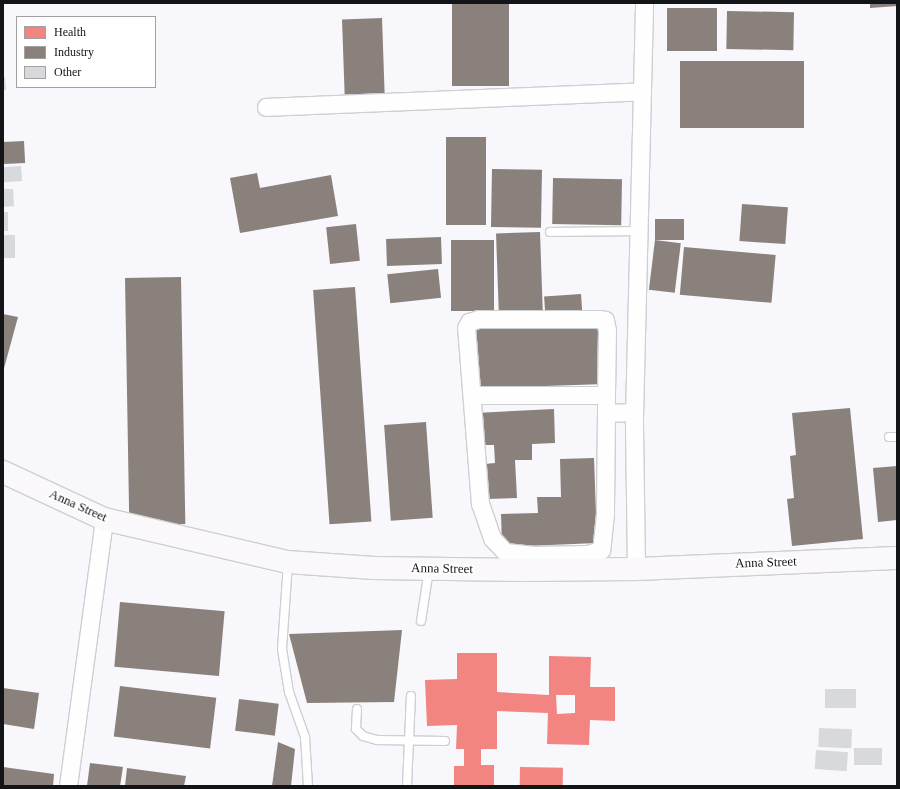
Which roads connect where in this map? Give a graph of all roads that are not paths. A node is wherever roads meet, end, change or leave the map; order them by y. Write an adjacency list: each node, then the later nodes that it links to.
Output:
1 (644, 3): 2 (street)
2 (642, 91): 3 (street); 4 (street)
3 (266, 107)
4 (638, 231): 5 (lane); 9 (street)
5 (550, 232)
6 (472, 395): 7 (street); 7 (street); 8 (street)
7 (606, 395): 8 (street)
8 (606, 412): 9 (street)
9 (634, 412): 14 (street)
10 (3, 472): 11 (street, Anna Street)
11 (104, 519): 13 (street, Anna Street); 21 (street)
12 (897, 558): 14 (street, Anna Street)
13 (288, 562): 15 (street, Anna Street); 22 (lane)
14 (636, 568): 15 (street, Anna Street)
15 (430, 569): 16 (lane)
16 (421, 621)
17 (411, 696): 19 (lane)
18 (357, 709): 19 (lane)
19 (409, 741): 20 (lane); 23 (lane)
20 (445, 741)
21 (68, 786)
22 (308, 786)
23 (407, 786)

